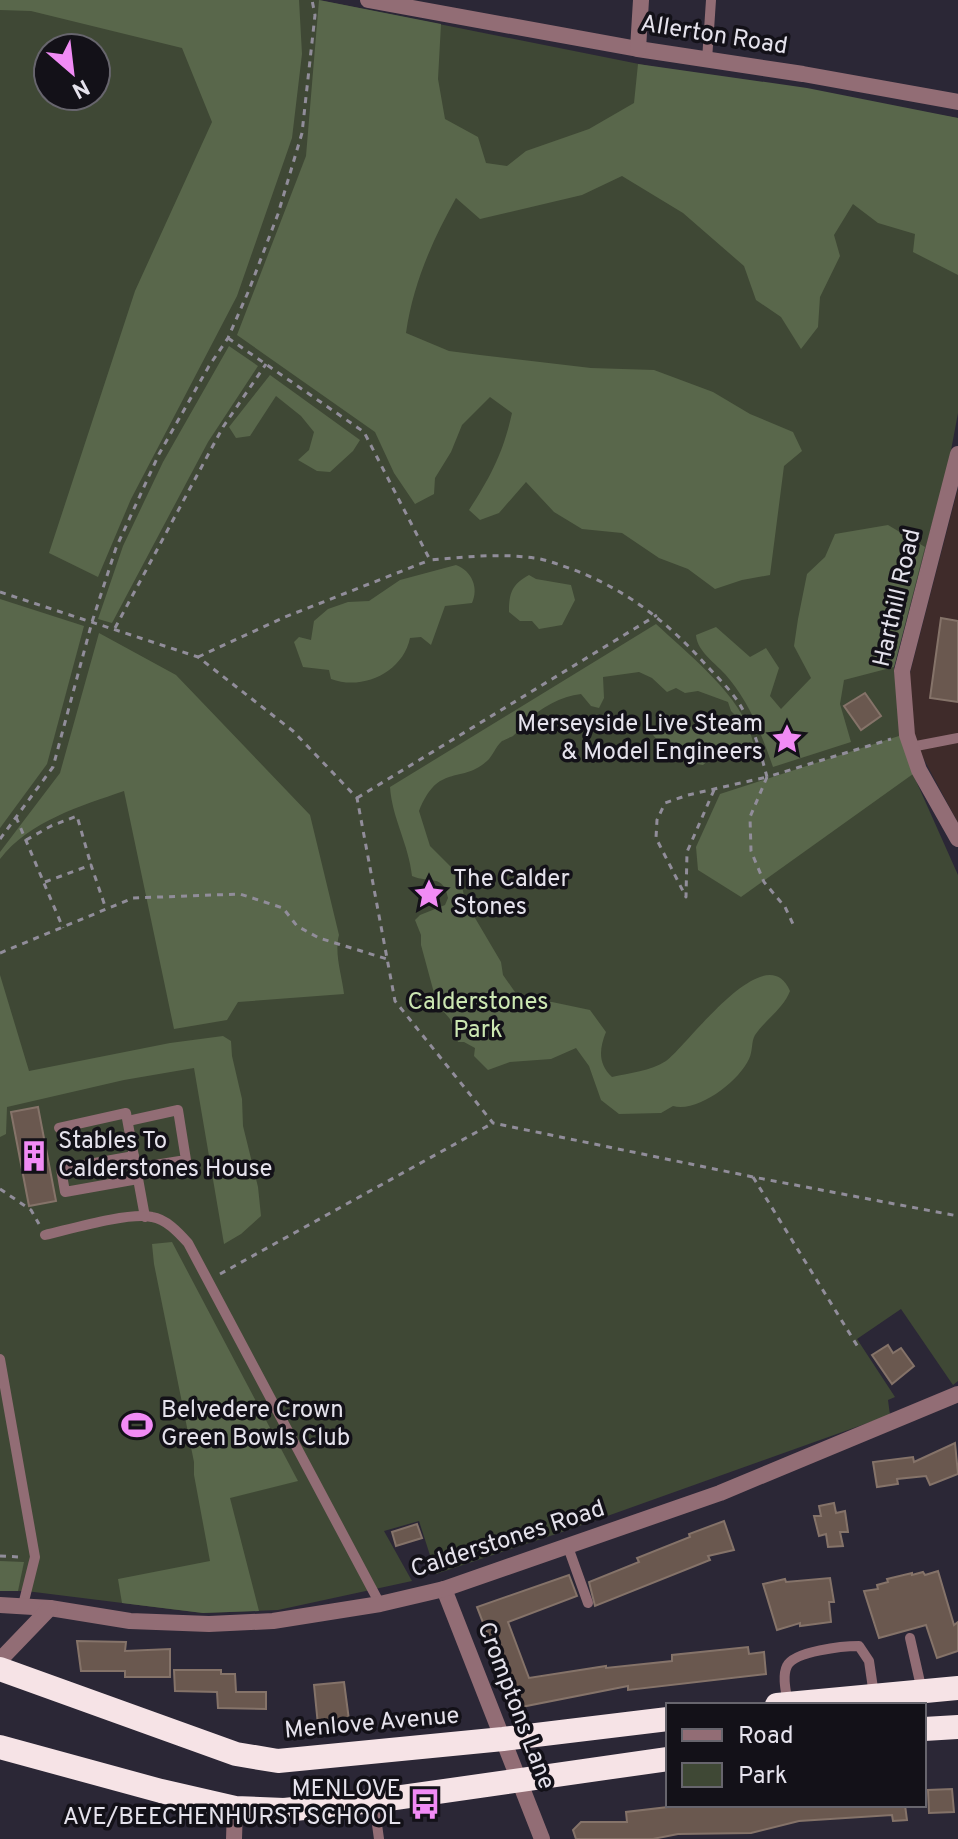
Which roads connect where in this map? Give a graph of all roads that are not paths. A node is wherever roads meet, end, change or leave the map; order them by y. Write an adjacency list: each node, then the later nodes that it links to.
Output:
1 (368, 0): 4 (street, Allerton Road)
2 (641, 0): 4 (street)
3 (711, 0): 5 (lane)
4 (638, 49): 5 (street, Allerton Road)
5 (707, 60): 6 (street, Allerton Road)
6 (958, 102)
7 (958, 454): 9 (street, Harthill Road)
8 (958, 738): 9 (lane)
9 (909, 741): 10 (street, Harthill Road)
10 (958, 839)
11 (128, 1121): 12 (lane); 13 (lane); 14 (lane)
12 (59, 1128)
13 (134, 1156): 14 (lane); 14 (lane)
14 (137, 1174): 15 (lane)
15 (145, 1217): 16 (lane); 22 (lane)
16 (45, 1235)
17 (0, 1359): 24 (lane)
18 (958, 1394): 19 (street, Calderstones Road)
19 (568, 1547): 20 (street, Calderstones Road); 21 (lane)
20 (444, 1589): 22 (street, Calderstones Road); 37 (street, Cromptons Lane)
21 (588, 1603)
22 (380, 1604): 25 (street, Calderstones Road)
23 (0, 1605): 24 (street, Calderstones Road)
24 (23, 1605): 25 (street, Calderstones Road)
25 (50, 1608): 27 (street)
26 (910, 1638): 30 (lane)
27 (0, 1660)
28 (0, 1669): 37 (highway, Menlove Avenue)
29 (958, 1688): 30 (highway)
30 (922, 1691): 31 (highway)
31 (874, 1695): 32 (lane); 33 (highway)
32 (782, 1703)
33 (792, 1703)
34 (666, 1719): 37 (highway, Menlove Avenue)
35 (958, 1727): 36 (highway)
36 (926, 1729)
37 (503, 1739): 40 (street, Cromptons Lane)
38 (0, 1747): 42 (highway)
39 (666, 1759): 40 (highway)
40 (518, 1780): 41 (highway); 45 (street, Cromptons Lane)
41 (374, 1801): 42 (highway); 44 (lane)
42 (235, 1808): 43 (street)
43 (234, 1839)
44 (379, 1839)
45 (542, 1839)

